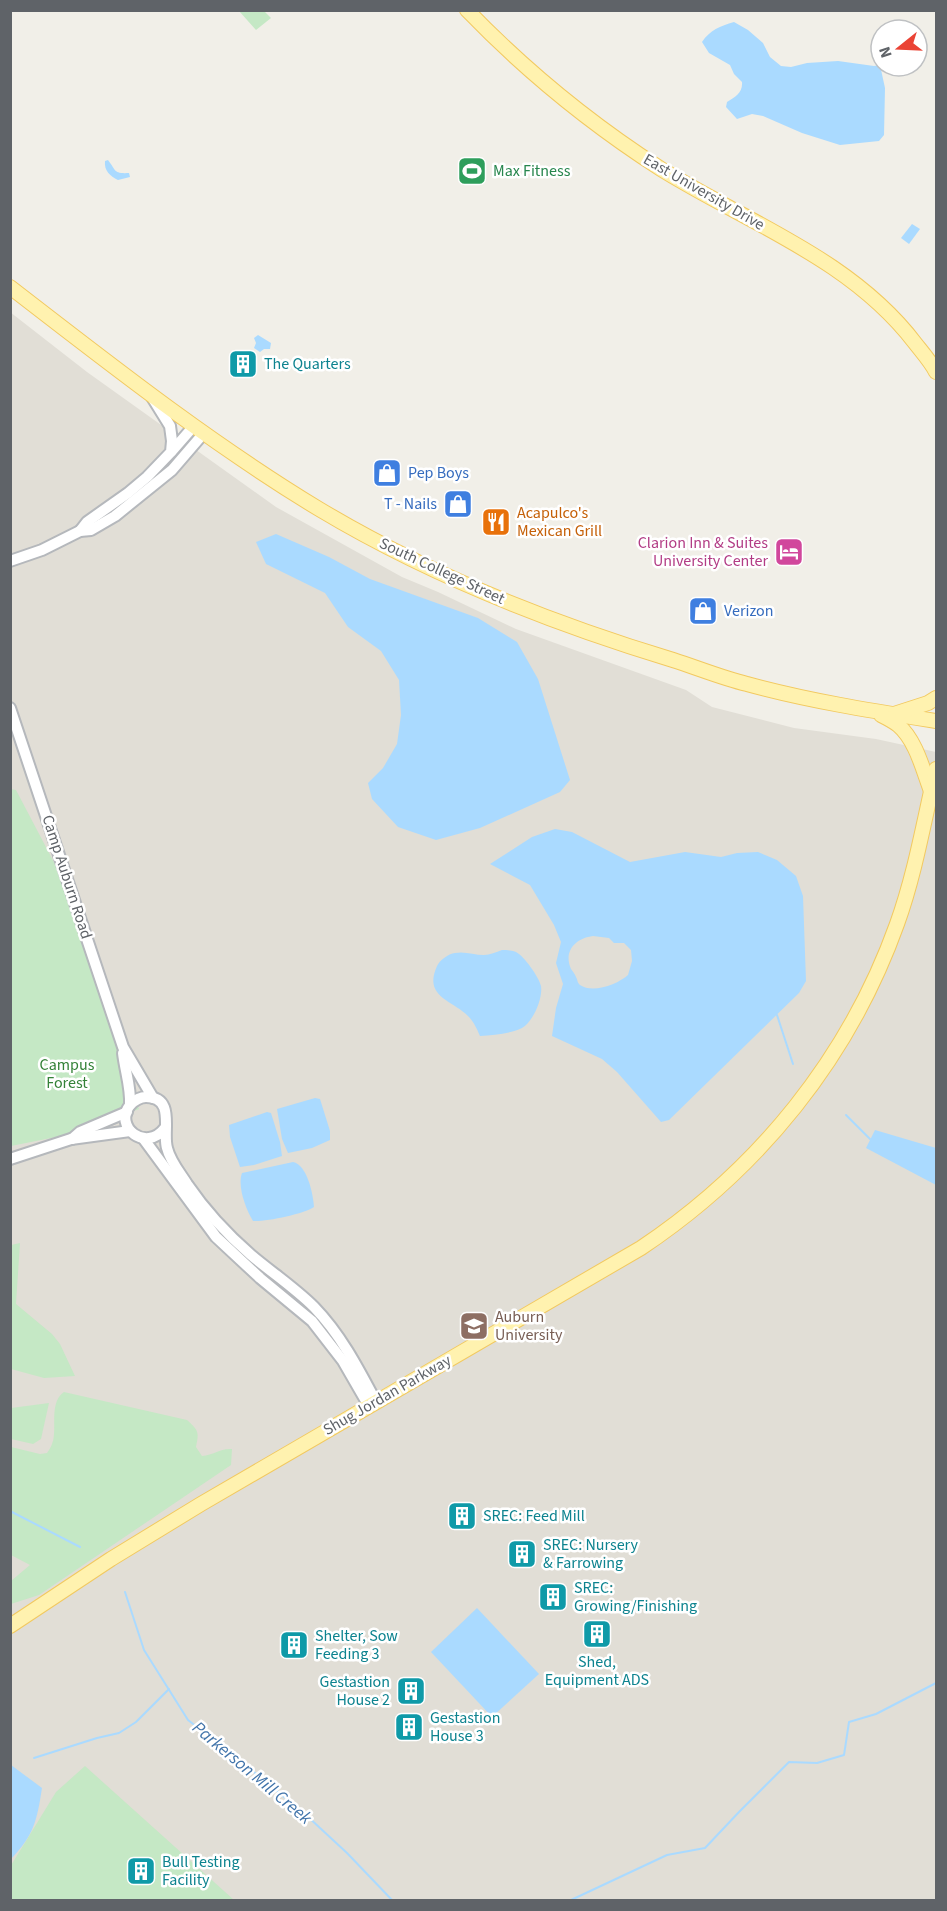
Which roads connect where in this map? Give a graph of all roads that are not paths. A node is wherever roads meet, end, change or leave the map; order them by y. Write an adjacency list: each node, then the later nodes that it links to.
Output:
1 (467, 10): 3 (main road, East University Drive)
2 (10, 287): 4 (main road, South College Street)
3 (936, 372)
4 (152, 397): 5 (main road, South College Street); 6 (street)
5 (198, 430): 6 (street); 7 (street); 11 (main road, South College Street)
6 (171, 452): 7 (street)
7 (80, 531): 8 (street)
8 (10, 561)
9 (936, 698): 12 (main road)
10 (10, 708): 16 (street, Camp Auburn Road)
11 (877, 712): 12 (main road, South College Street); 15 (main road)
12 (892, 714): 13 (main road, South College Street)
13 (936, 721)
14 (936, 769): 15 (main road, Shug Jordan Parkway)
15 (934, 787): 24 (main road, Shug Jordan Parkway)
16 (123, 1047): 17 (street, Camp Auburn Road); 18 (street, Camp Auburn Road)
17 (153, 1098): 18 (street); 19 (street)
18 (128, 1109): 20 (street); 22 (street)
19 (165, 1128): 21 (street); 24 (street)
20 (130, 1131): 21 (street); 22 (street)
21 (143, 1138): 24 (street)
22 (71, 1139): 23 (street)
23 (10, 1159)
24 (373, 1404): 25 (main road, Shug Jordan Parkway)
25 (10, 1626)

